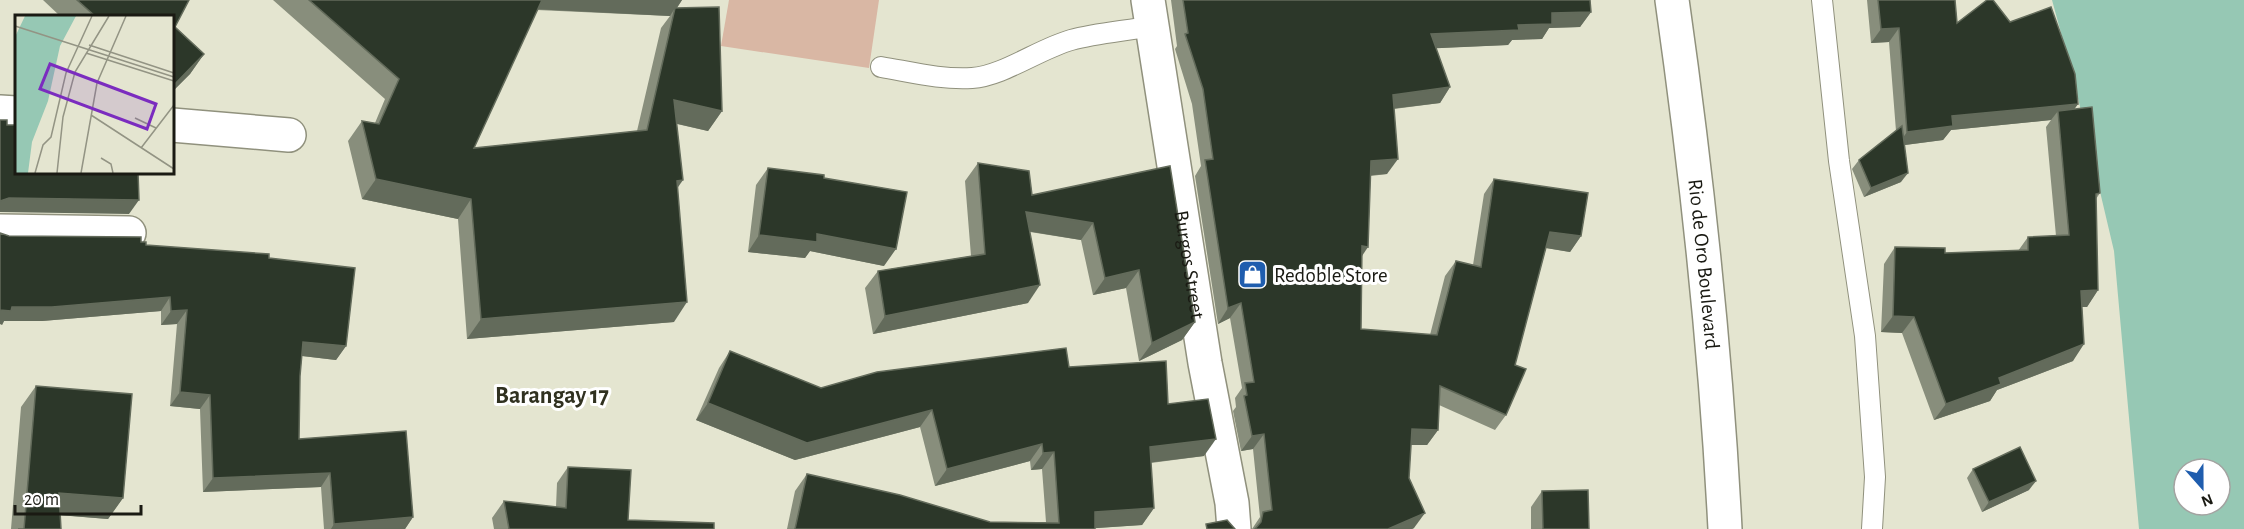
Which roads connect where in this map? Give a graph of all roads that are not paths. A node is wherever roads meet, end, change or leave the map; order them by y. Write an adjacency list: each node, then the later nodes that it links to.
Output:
1 (1672, 0): 12 (street, Rio de Oro Boulevard)
2 (1822, 0): 13 (lane)
3 (1150, 13): 4 (lane); 11 (street, Burgos Street)
4 (881, 67)
5 (0, 112): 6 (street)
6 (15, 113)
7 (174, 126): 8 (street)
8 (289, 135)
9 (0, 231): 10 (street)
10 (129, 233)
11 (1234, 529)
12 (1725, 529)
13 (1872, 529)

